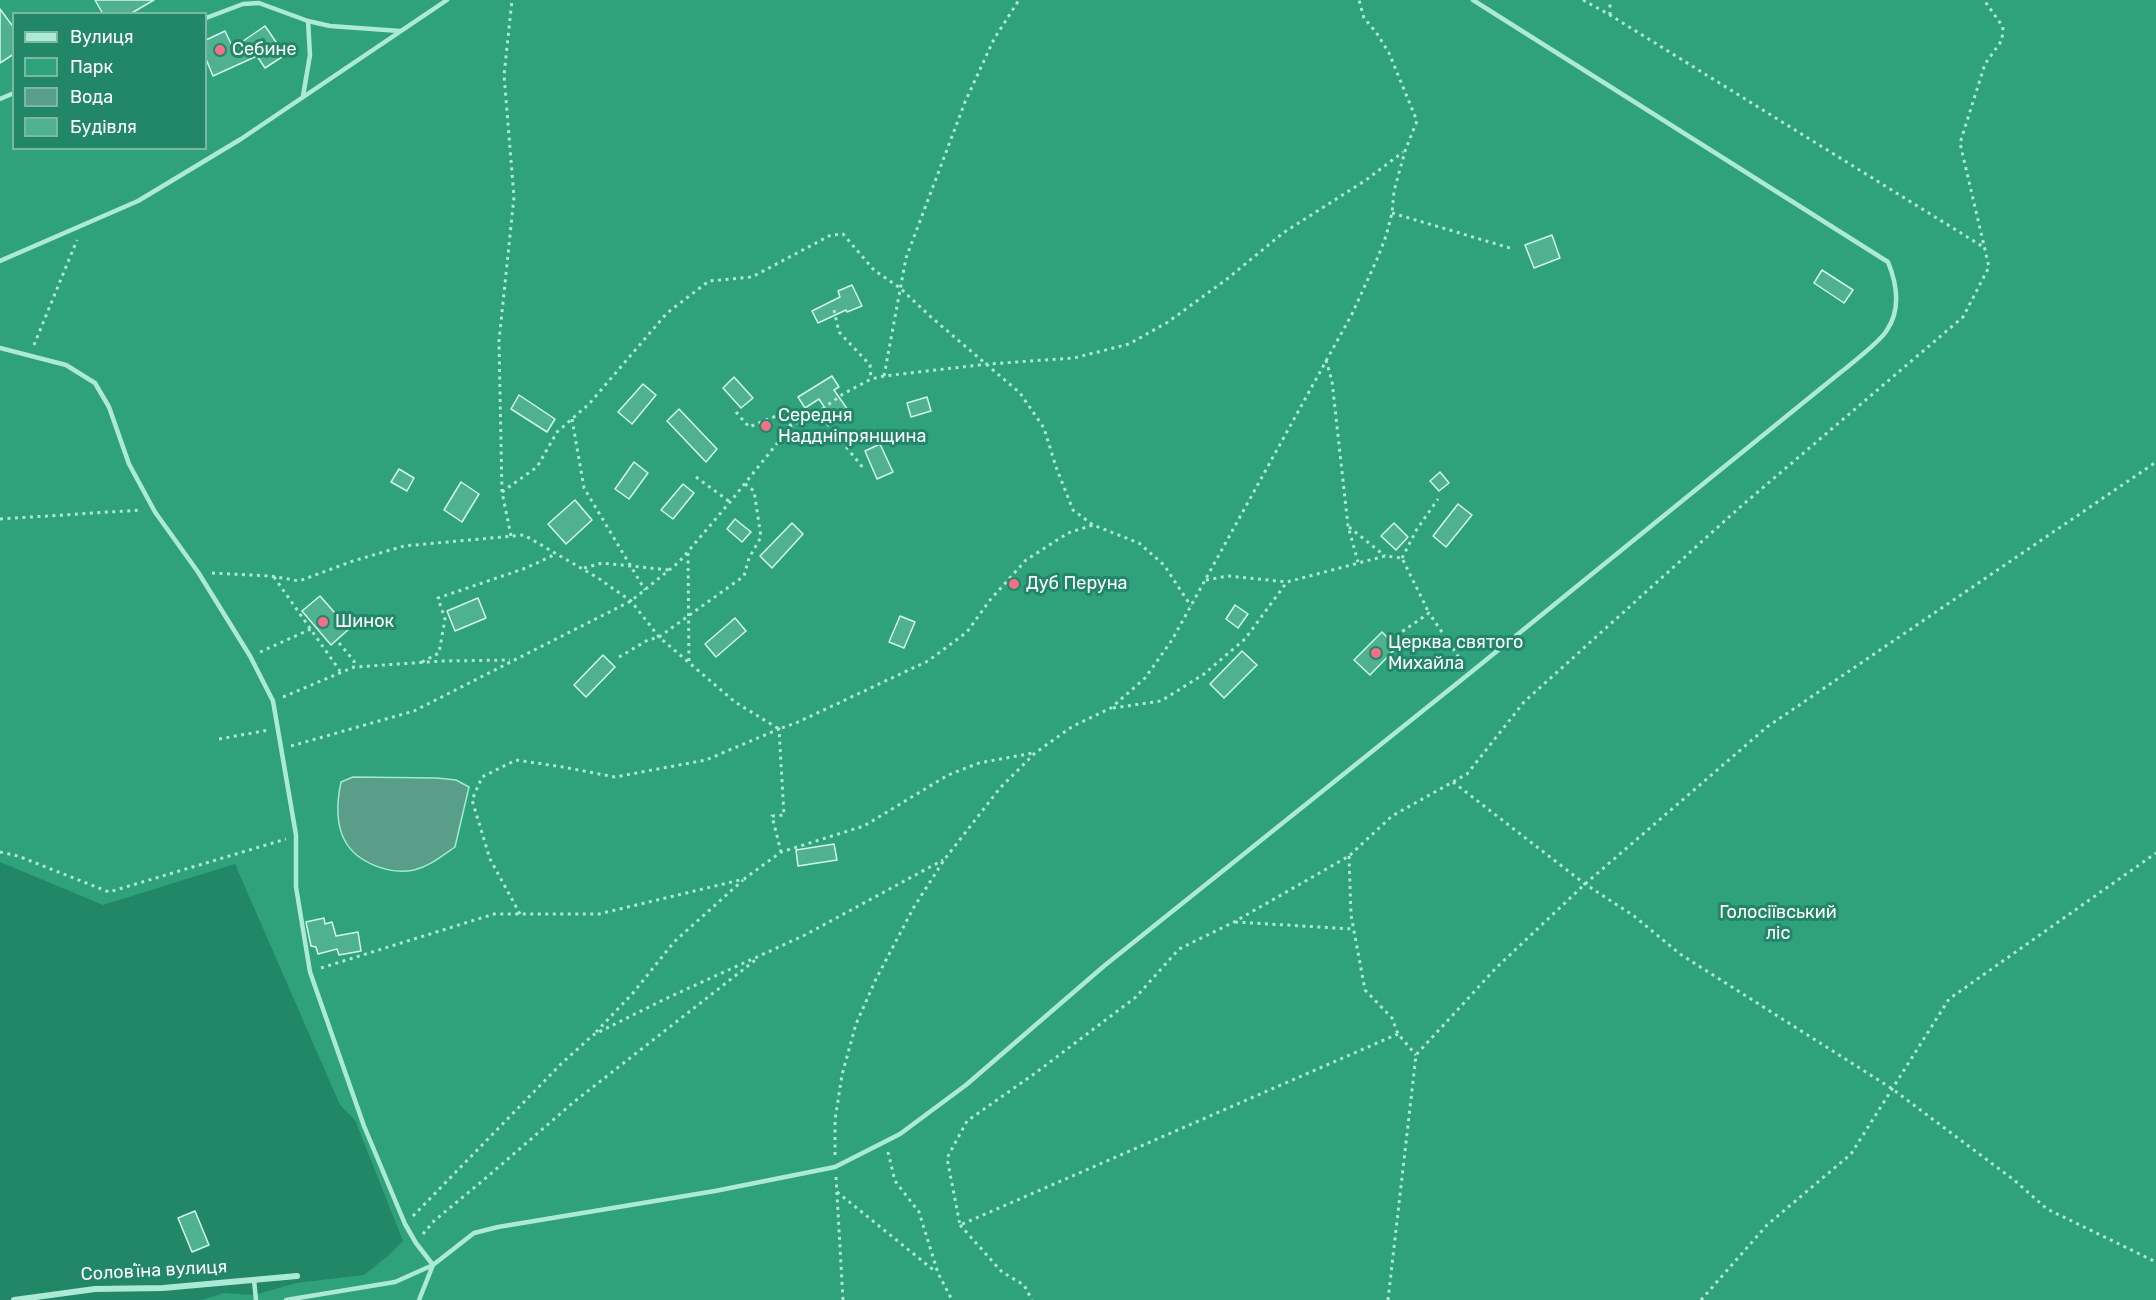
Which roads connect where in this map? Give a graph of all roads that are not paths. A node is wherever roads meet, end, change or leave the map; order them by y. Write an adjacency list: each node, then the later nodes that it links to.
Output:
1 (447, 0): 5 (lane)
2 (1473, 0): 9 (lane)
3 (207, 18): 4 (lane)
4 (308, 21): 5 (lane); 6 (lane)
5 (400, 31): 6 (lane)
6 (303, 97): 7 (lane)
7 (0, 261)
8 (0, 348): 9 (lane)
9 (433, 1265): 14 (lane); 15 (lane)
10 (297, 1276): 11 (street, Соловʼїна вулиця)
11 (254, 1280): 12 (street, Соловʼїна вулиця); 13 (lane)
12 (14, 1300)
13 (255, 1300)
14 (286, 1300)
15 (419, 1300)

